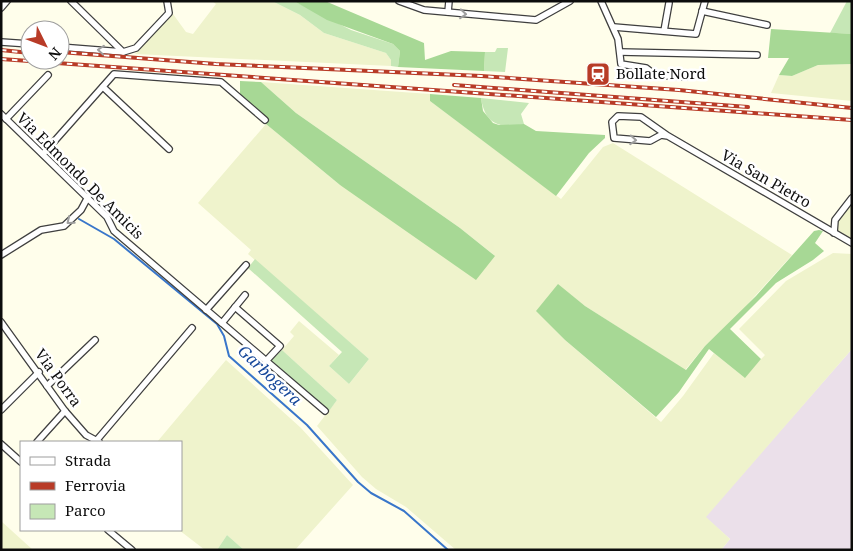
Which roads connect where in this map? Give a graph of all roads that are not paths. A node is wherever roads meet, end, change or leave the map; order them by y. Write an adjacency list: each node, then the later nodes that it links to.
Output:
1 (7, 1): 10 (street)
2 (70, 1): 19 (street)
3 (167, 1): 19 (street)
4 (399, 1): 12 (street)
5 (449, 1): 12 (street)
6 (570, 1): 12 (street, one-way to 6)
7 (601, 1): 14 (street)
8 (704, 1): 11 (street)
9 (669, 3): 15 (street)
10 (1, 8)
11 (702, 11): 13 (street); 15 (street)
12 (448, 12)
13 (767, 25)
14 (614, 27): 15 (street); 20 (street)
15 (664, 32)
16 (1, 42): 17 (street)
17 (20, 43)
18 (70, 48): 19 (street, one-way to 18)
19 (123, 52)
20 (620, 52): 21 (street); 23 (street)
21 (757, 55)
22 (48, 76): 25 (street)
23 (688, 78)
24 (103, 87): 26 (street); 28 (street); 29 (street)
25 (4, 117): 29 (street, Via Edmondo De Amicis)
26 (265, 120)
27 (668, 136): 27 (street, Via San Pietro, one-way to 27); 32 (street, Via San Pietro)
28 (169, 149)
29 (43, 154): 30 (street, Via Edmondo De Amicis)
30 (88, 197): 34 (street, one-way to 34); 38 (street, Via Edmondo De Amicis)
31 (852, 198): 32 (street)
32 (834, 233): 33 (street, Via San Pietro)
33 (852, 243)
34 (1, 255)
35 (246, 265): 38 (street)
36 (246, 295): 37 (street)
37 (235, 307): 40 (street); 43 (street)
38 (206, 310): 40 (street, Via Edmondo De Amicis)
39 (1, 322): 44 (street, Via Porra)
40 (222, 323): 43 (street, Via Edmondo De Amicis)
41 (192, 328): 50 (street)
42 (95, 340): 45 (street)
43 (266, 361): 48 (street, Via Edmondo De Amicis)
44 (39, 372): 45 (street, Via Porra); 46 (street)
45 (47, 386): 47 (street, Via Porra)
46 (1, 410)
47 (65, 411): 49 (street); 50 (street, Via Porra)
48 (324, 411)
49 (38, 441)
50 (97, 441)
51 (1, 444): 52 (street)
52 (20, 461)
53 (109, 531): 54 (street)
54 (132, 550)

